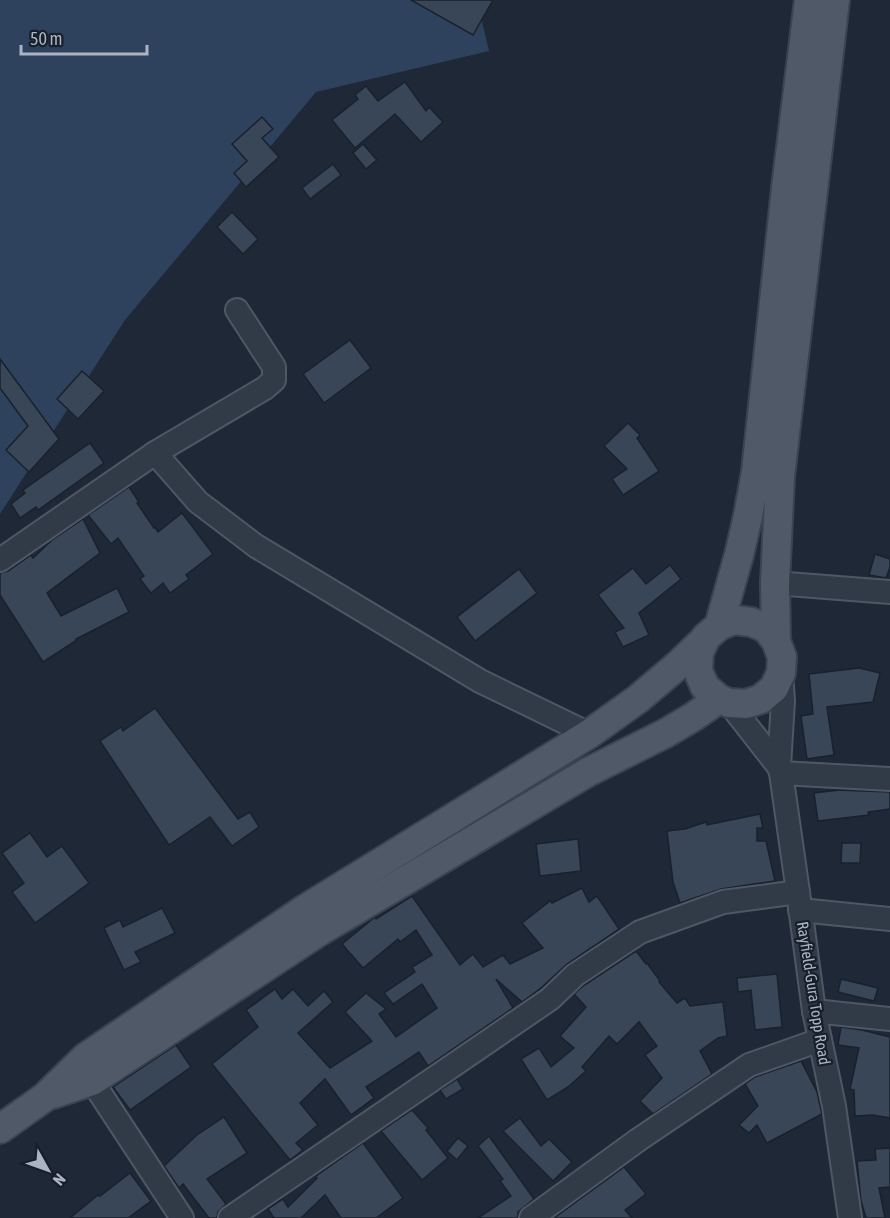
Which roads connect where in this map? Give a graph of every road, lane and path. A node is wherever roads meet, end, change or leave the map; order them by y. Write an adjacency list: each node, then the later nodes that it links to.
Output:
1 (809, 0): 8 (main road)
2 (835, 0): 6 (main road)
3 (237, 310): 4 (street)
4 (155, 453): 5 (street); 12 (street)
5 (0, 560)
6 (775, 583): 7 (street); 9 (main road)
7 (890, 592)
8 (713, 631): 9 (main road); 11 (main road); 12 (main road)
9 (776, 641): 10 (main road)
10 (781, 673): 11 (main road); 13 (street, Rayfield-Gura Topp Road)
11 (724, 701): 13 (street); 20 (main road)
12 (589, 734): 21 (main road)
13 (780, 770): 14 (street); 15 (street, Rayfield-Gura Topp Road)
14 (890, 778)
15 (799, 901): 16 (street); 17 (street, Rayfield-Gura Topp Road); 24 (street)
16 (890, 919)
17 (814, 1011): 18 (street); 19 (street, Rayfield-Gura Topp Road)
18 (890, 1019)
19 (820, 1040): 25 (street); 26 (street, Rayfield-Gura Topp Road)
20 (92, 1081): 21 (main road); 23 (street)
21 (45, 1097): 22 (main road)
22 (0, 1129)
23 (182, 1218)
24 (230, 1218)
25 (531, 1218)
26 (850, 1218)

